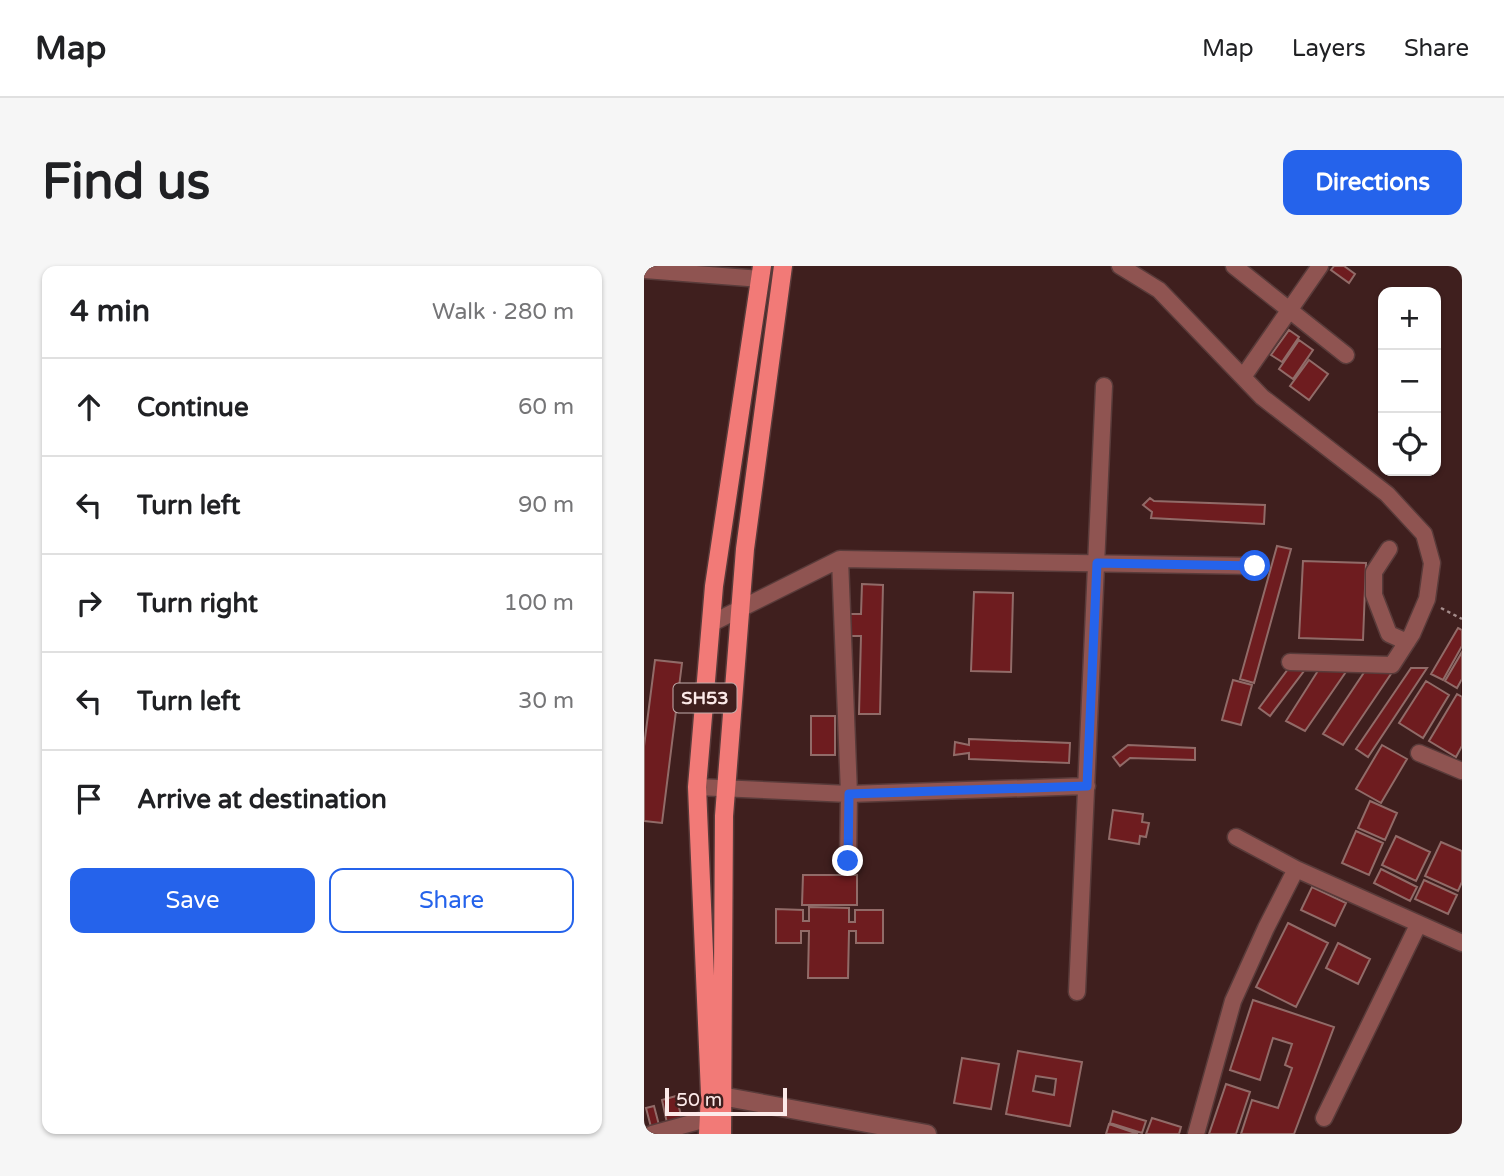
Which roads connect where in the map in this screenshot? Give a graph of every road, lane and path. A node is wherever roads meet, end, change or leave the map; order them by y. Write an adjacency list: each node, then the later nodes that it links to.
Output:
1 (783, 266): 17 (main road, SH53)
2 (1120, 266): 6 (street)
3 (1234, 266): 8 (street)
4 (1320, 266): 8 (street)
5 (644, 270): 7 (street)
6 (1142, 272): 10 (street)
7 (762, 273): 19 (main road, SH53)
8 (1290, 310): 9 (street); 10 (street)
9 (1346, 355)
10 (1243, 377): 16 (street)
11 (1104, 386): 14 (street)
12 (1389, 549): 20 (street)
13 (840, 559): 14 (street); 17 (street); 27 (street)
14 (1097, 563): 15 (street); 24 (street)
15 (1255, 566)
16 (1427, 599): 18 (path); 20 (street)
17 (740, 609): 19 (street); 26 (main road, SH53)
18 (1462, 619)
19 (712, 624): 25 (main road, SH53)
20 (1407, 642): 21 (street)
21 (1290, 662)
22 (1419, 753): 23 (street)
23 (1462, 771)
24 (1087, 786): 27 (street); 33 (street)
25 (697, 787): 26 (street); 34 (main road, SH53)
26 (726, 789): 27 (street); 34 (main road, SH53)
27 (849, 794): 29 (street)
28 (1237, 837): 30 (street)
29 (848, 861)
30 (1296, 869): 31 (street); 40 (street)
31 (1418, 925): 32 (street); 35 (street)
32 (1462, 943)
33 (1077, 992)
34 (716, 1095): 36 (main road, SH53); 38 (main road, SH53); 39 (street)
35 (1324, 1118)
36 (709, 1126): 37 (street)
37 (652, 1134)
38 (722, 1134)
39 (927, 1134)
40 (1196, 1134)

